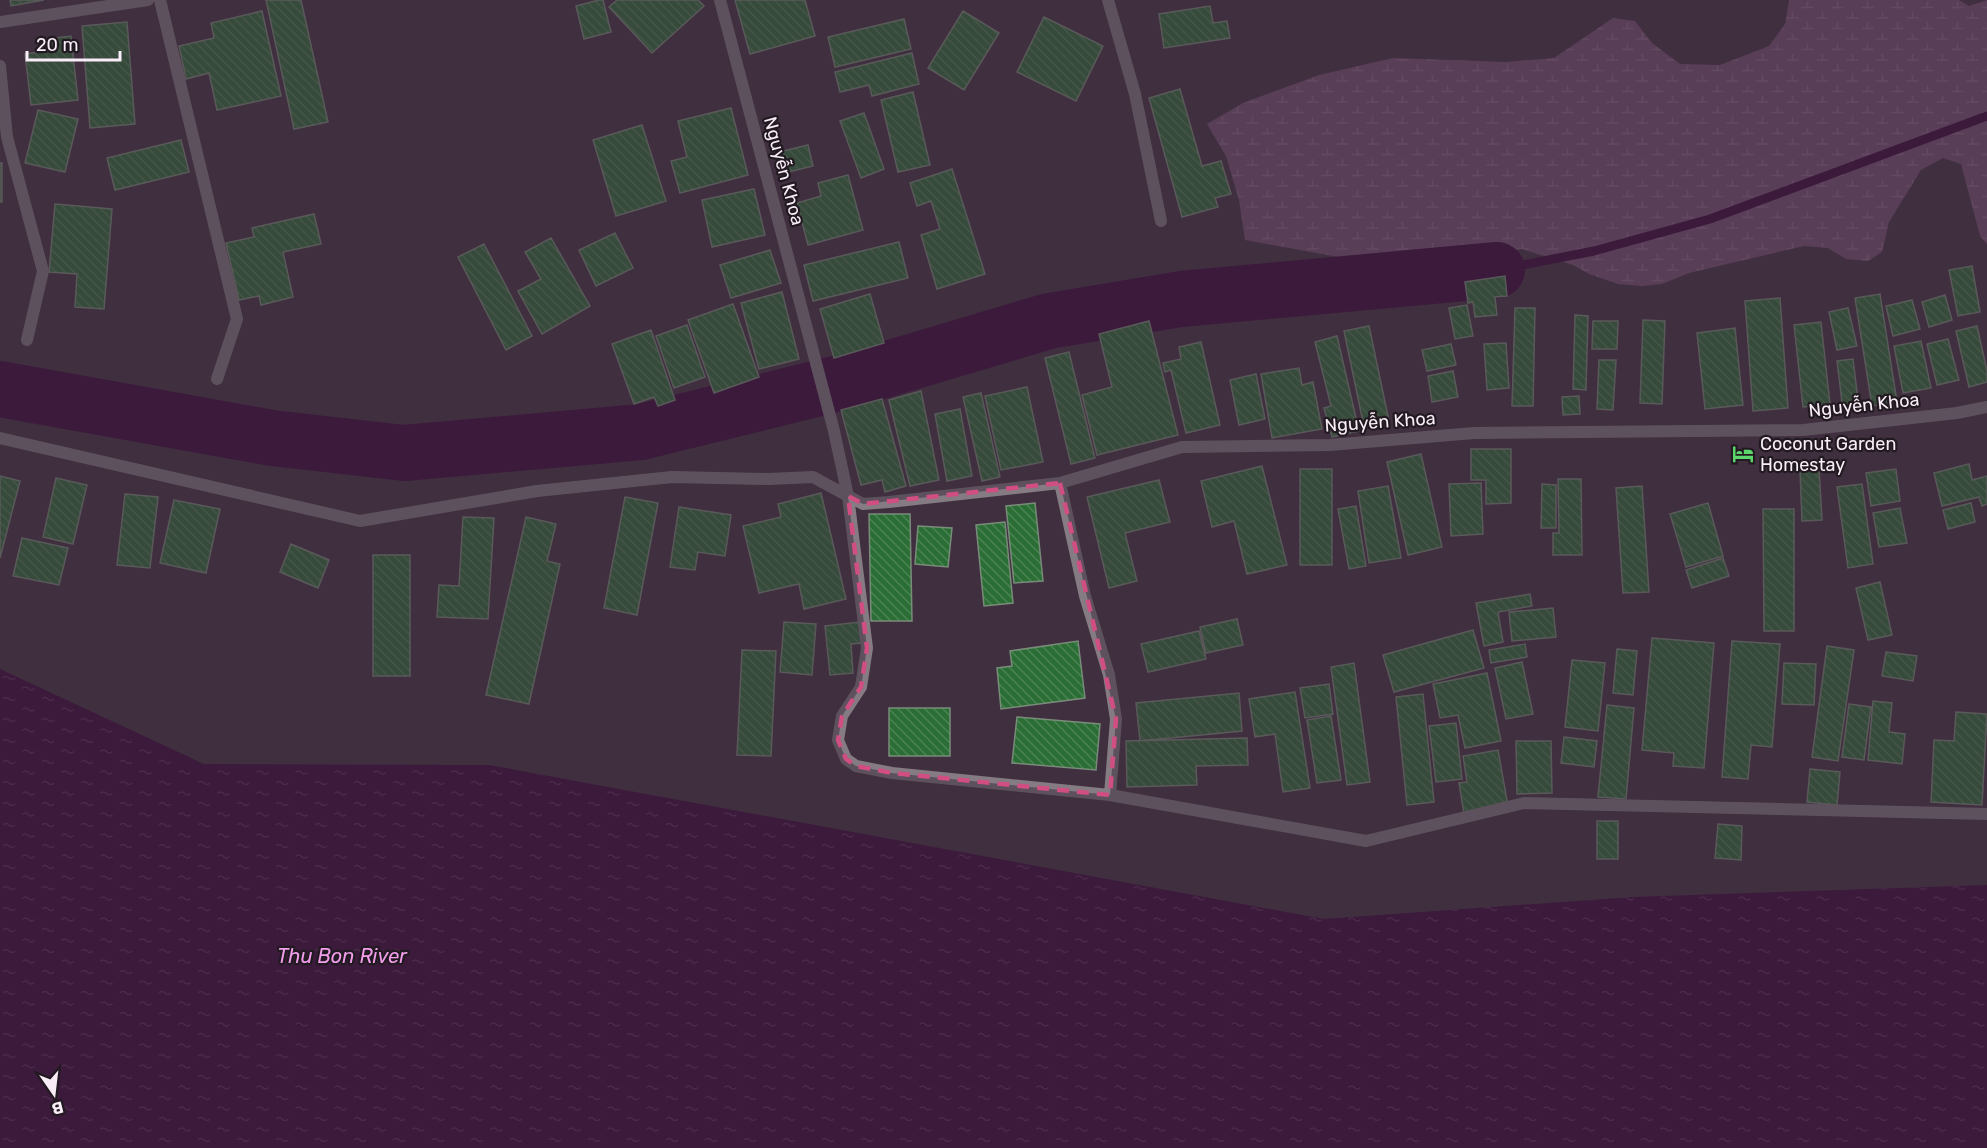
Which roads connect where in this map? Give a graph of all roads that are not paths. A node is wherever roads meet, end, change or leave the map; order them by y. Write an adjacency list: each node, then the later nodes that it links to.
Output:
1 (148, 0): 5 (street)
2 (160, 0): 9 (street)
3 (720, 0): 13 (street, Nguyễn Khoa)
4 (1108, 0): 7 (street)
5 (0, 22)
6 (0, 66): 8 (street)
7 (1161, 221)
8 (27, 340)
9 (217, 379)
10 (1987, 407): 12 (street, Nguyễn Khoa)
11 (0, 438): 13 (street, Nguyễn Khoa)
12 (1060, 483): 13 (street, Nguyễn Khoa); 14 (street)
13 (848, 496): 14 (street)
14 (1110, 795): 15 (street)
15 (1987, 814)

